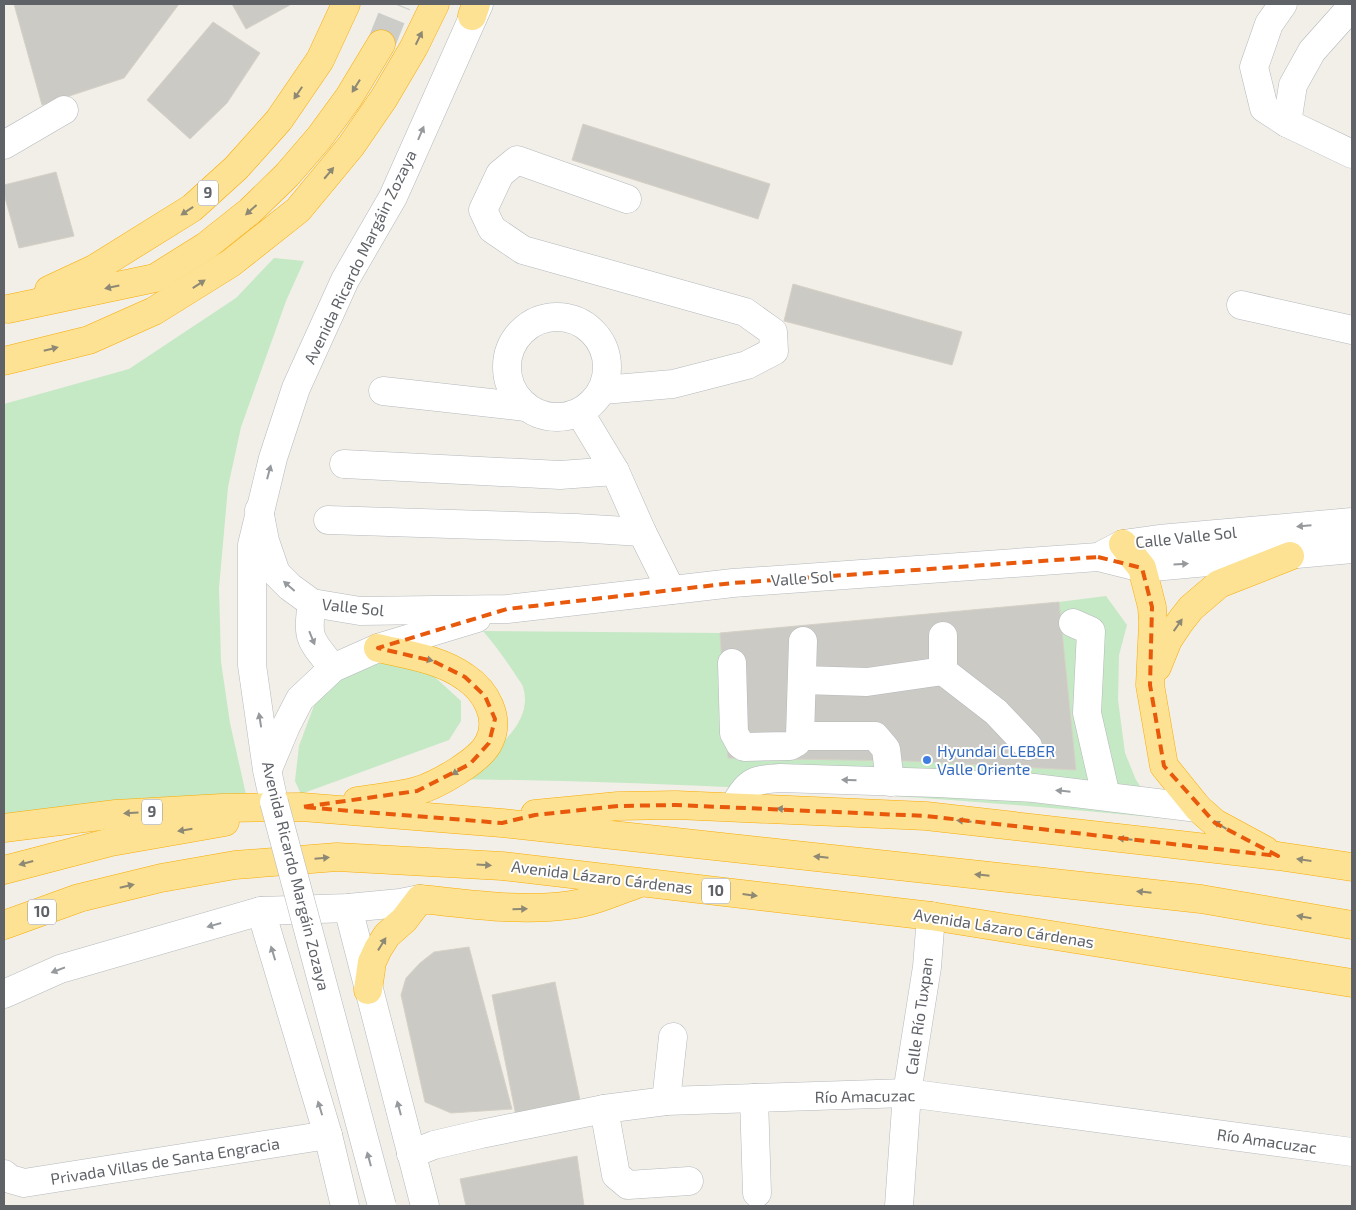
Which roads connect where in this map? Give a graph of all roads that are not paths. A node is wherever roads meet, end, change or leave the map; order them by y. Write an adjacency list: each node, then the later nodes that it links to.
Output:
1 (346, 4): 13 (highway, 9, one-way to 13)
2 (435, 4): 15 (highway, one-way to 2)
3 (1283, 4): 8 (street)
4 (475, 8): 22 (street, Avenida Ricardo Margáin Zozaya, one-way to 4)
5 (1344, 11): 8 (street)
6 (381, 44): 13 (highway, one-way to 13)
7 (64, 110): 9 (street)
8 (1287, 123): 10 (street)
9 (7, 136)
10 (1352, 154)
11 (627, 199): 16 (street)
12 (1241, 305): 14 (street)
13 (6, 310)
14 (1352, 330)
15 (4, 361)
16 (603, 390): 18 (street); 19 (street)
17 (383, 391): 18 (street)
18 (526, 407): 19 (street)
19 (580, 413): 21 (street)
20 (344, 464): 21 (street)
21 (615, 471): 25 (street)
22 (259, 510): 32 (street, Valle Sol, one-way to 22); 45 (street, Avenida Ricardo Margáin Zozaya, one-way to 22)
23 (328, 520): 25 (street)
24 (1352, 522): 26 (street, Calle Valle Sol, one-way to 26)
25 (642, 532): 31 (street)
26 (1123, 544): 29 (street, Calle Valle Sol); 30 (highway)
27 (1352, 549): 28 (street, Calle Valle Sol)
28 (1290, 556): 30 (street, Calle Valle Sol, one-way to 28); 42 (highway, one-way to 28)
29 (1098, 557): 30 (street, Calle Valle Sol); 31 (street, Valle Sol)
30 (1142, 568): 42 (highway)
31 (671, 590): 33 (street, Valle Sol)
32 (312, 603): 33 (street, Valle Sol); 39 (street, one-way to 39)
33 (507, 609): 37 (street, Valle Sol)
34 (1073, 623): 47 (street)
35 (943, 636): 40 (street)
36 (803, 641): 41 (street)
37 (378, 648): 39 (street, Valle Sol); 48 (highway, one-way to 48)
38 (732, 663): 43 (street)
39 (333, 668): 45 (street, Valle Sol)
40 (943, 671): 41 (street); 44 (street)
41 (802, 680): 43 (street)
42 (1150, 685): 50 (highway)
43 (800, 736): 46 (street)
44 (1028, 746)
45 (267, 770): 78 (street, Avenida Ricardo Margáin Zozaya, one-way to 45, bridge)
46 (890, 782): 47 (street, one-way to 46); 49 (street, one-way to 49)
47 (1106, 796): 50 (street)
48 (302, 807): 51 (highway); 52 (highway, 9, one-way to 52); 55 (highway, one-way to 55)
49 (733, 807): 51 (highway); 53 (highway, one-way to 49)
50 (1198, 808): 53 (highway, one-way to 50)
51 (502, 823): 61 (highway, one-way to 51)
52 (4, 828)
53 (1278, 856): 54 (highway, one-way to 53)
54 (1352, 867)
55 (4, 870)
56 (643, 882): 57 (highway, one-way to 56); 60 (highway, Avenida Lázaro Cárdenas / 10, one-way to 60); 62 (highway, Avenida Lázaro Cárdenas / 10, one-way to 56)
57 (420, 899): 58 (street); 64 (highway, one-way to 57)
58 (348, 908): 59 (street); 64 (street)
59 (261, 911): 65 (street, one-way to 65); 71 (street, one-way to 59)
60 (931, 916): 63 (highway, Avenida Lázaro Cárdenas / 10); 67 (street, Calle Río Tuxpan)
61 (1352, 925)
62 (4, 926)
63 (1352, 984)
64 (368, 990): 73 (street, one-way to 64)
65 (4, 994)
66 (673, 1037): 69 (street)
67 (907, 1094): 68 (street, Río Amacuzac); 72 (street, Río Amacuzac); 80 (street, Calle Río Tuxpan)
68 (754, 1098): 69 (street, Río Amacuzac); 76 (street)
69 (666, 1101): 70 (street, Río Amacuzac)
70 (604, 1109): 73 (street, Río Amacuzac); 75 (street)
71 (328, 1135): 74 (street, Privada Villas de Santa Engracia); 77 (street)
72 (1352, 1152)
73 (411, 1154): 79 (street)
74 (4, 1174)
75 (689, 1180)
76 (757, 1194)
77 (345, 1206)
78 (382, 1206)
79 (425, 1206)
80 (899, 1206)

